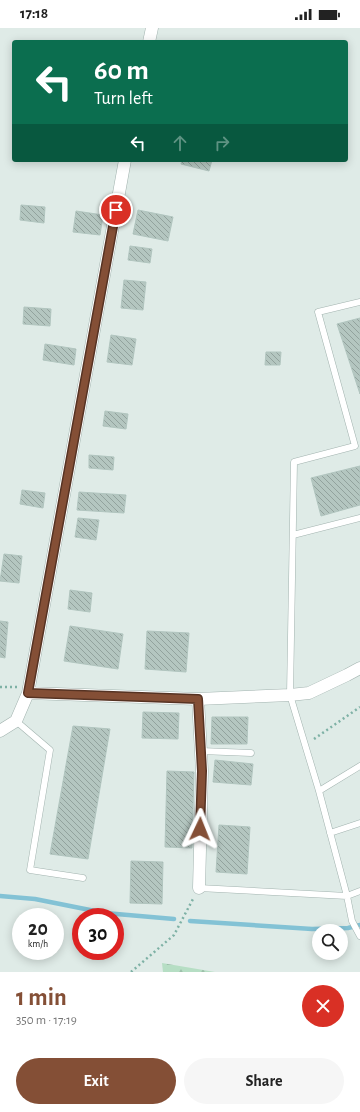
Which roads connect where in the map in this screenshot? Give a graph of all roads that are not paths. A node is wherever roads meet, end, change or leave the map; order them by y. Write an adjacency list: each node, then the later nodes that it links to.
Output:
1 (152, 28): 2 (street)
2 (149, 40)
3 (125, 162): 8 (street)
4 (360, 302): 6 (lane)
5 (360, 518): 6 (lane)
6 (293, 535): 9 (lane)
7 (360, 668): 9 (street)
8 (28, 693): 10 (street); 11 (street)
9 (290, 695): 10 (street); 16 (lane)
10 (198, 699): 13 (street)
11 (16, 721): 12 (street); 19 (lane)
12 (0, 731)
13 (201, 751): 14 (lane); 20 (street)
14 (251, 753)
15 (360, 766): 16 (lane)
16 (319, 791): 18 (lane)
17 (360, 823): 18 (lane)
18 (330, 833): 22 (lane)
19 (83, 878)
20 (199, 888): 22 (lane)
21 (360, 891): 22 (lane)
22 (347, 896): 23 (lane)
23 (359, 934)

